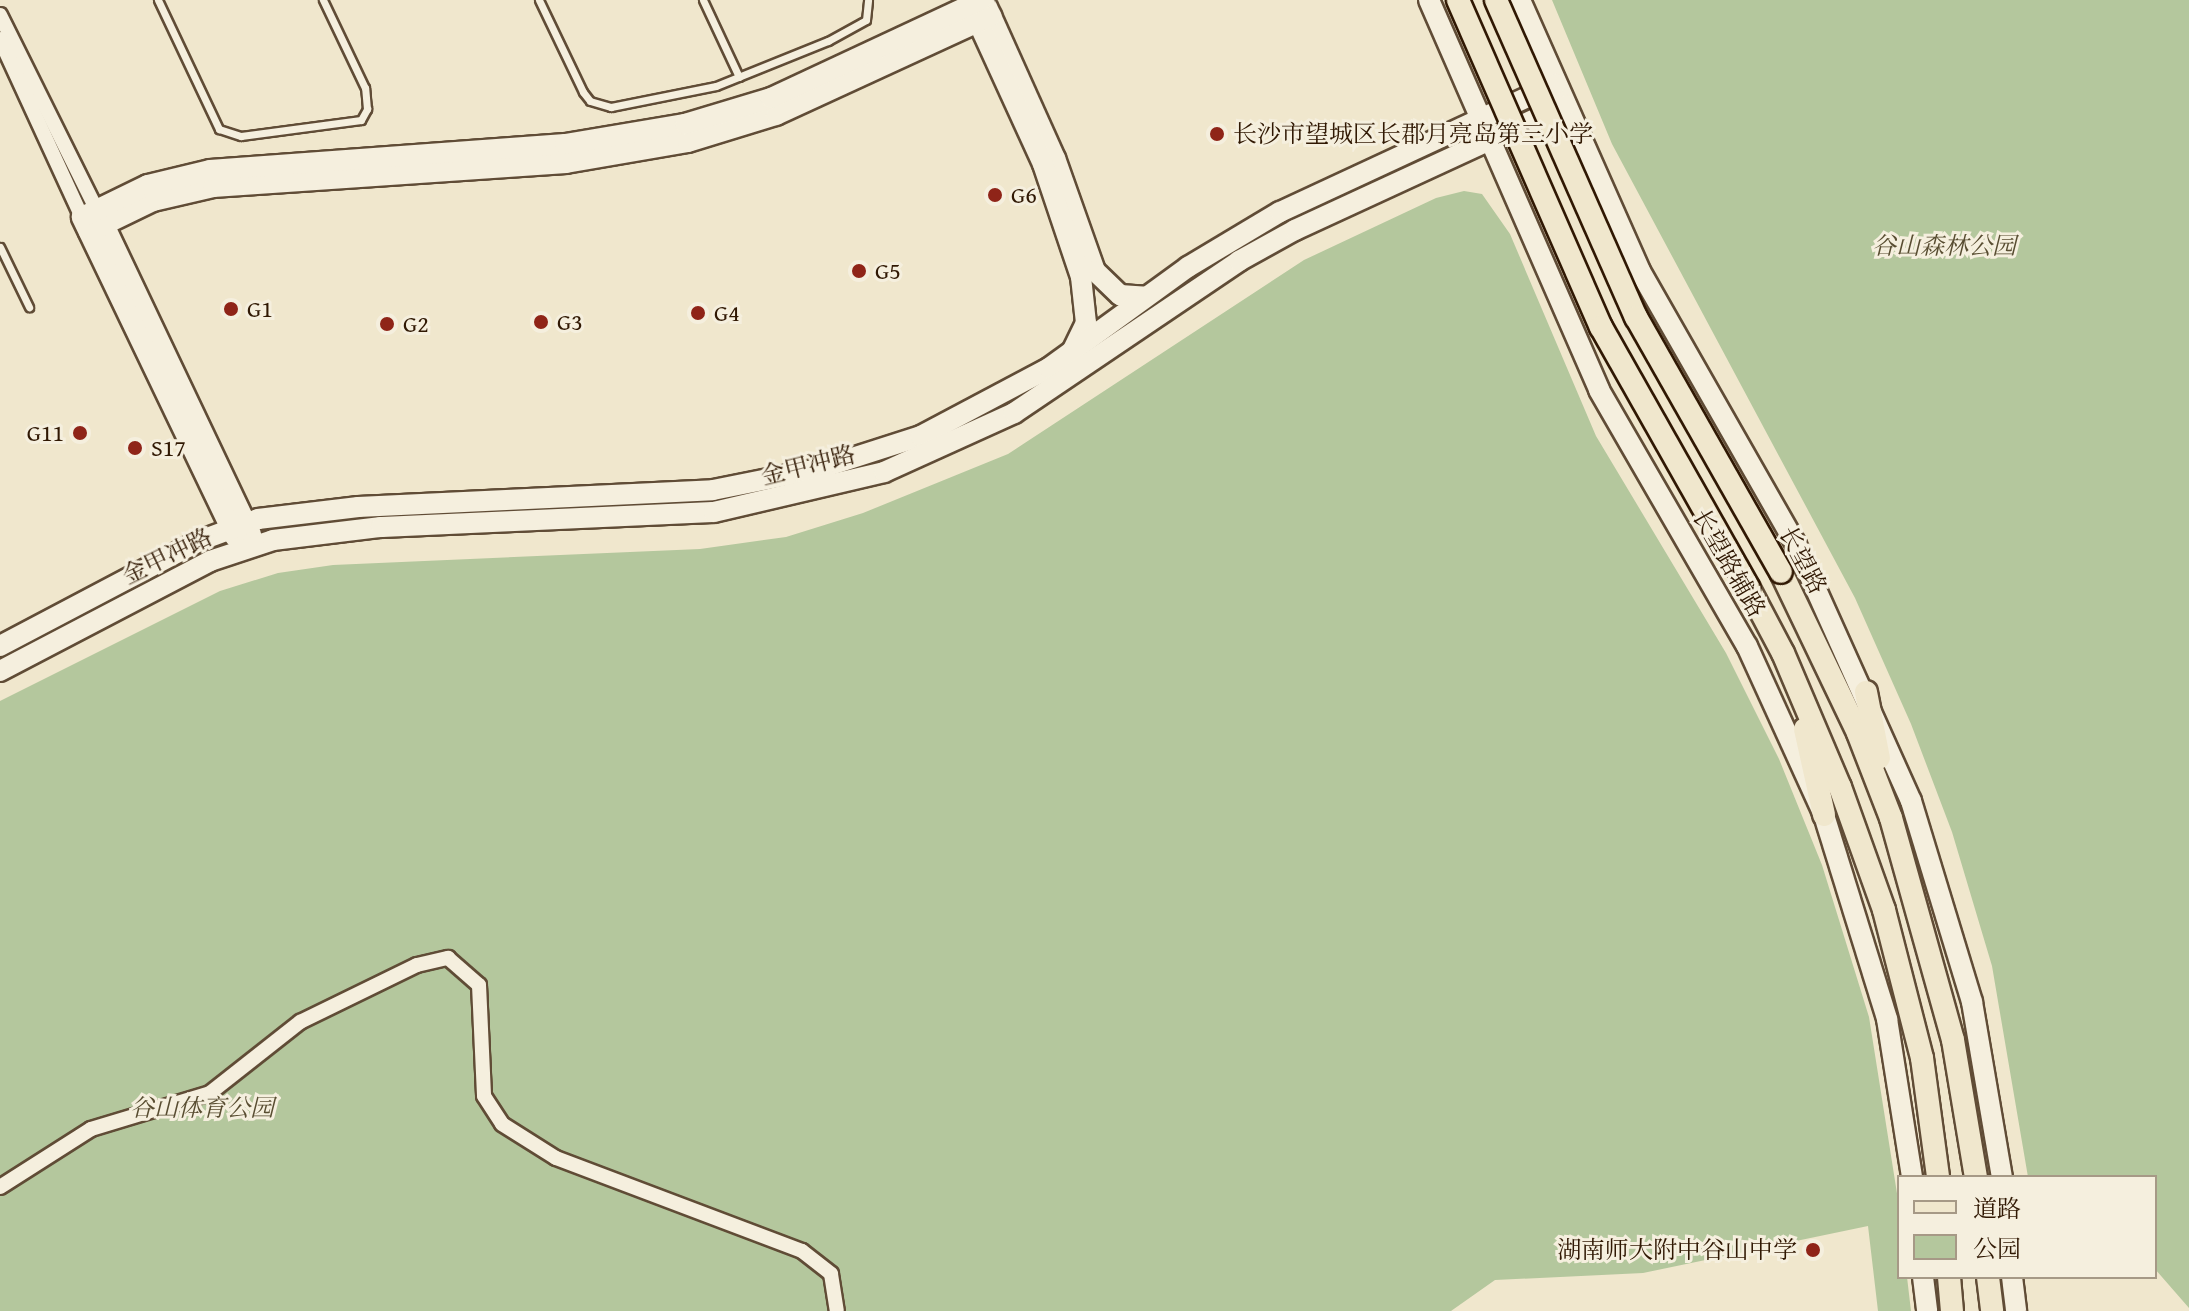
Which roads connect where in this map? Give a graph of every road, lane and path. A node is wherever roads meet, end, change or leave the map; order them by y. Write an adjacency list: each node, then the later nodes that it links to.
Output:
1 (158, 0): 2 (lane)
2 (323, 0)
3 (539, 0): 14 (lane)
4 (703, 0): 14 (lane)
5 (868, 0): 14 (lane)
6 (1429, 0): 13 (street, 长望路辅路)
7 (1458, 0): 31 (main road, bridge)
8 (1496, 0): 34 (main road, 长望路, bridge)
9 (1520, 0): 15 (street)
10 (979, 7): 22 (street); 24 (street); 26 (street)
11 (0, 15): 22 (street)
12 (0, 39): 22 (street)
13 (1460, 74): 17 (street, 长望路辅路); 19 (street)
14 (739, 77)
15 (1556, 84): 16 (street); 17 (street, 金甲冲路)
16 (1565, 105): 18 (street, 金甲冲路); 32 (street)
17 (1479, 119): 18 (street, 长望路辅路); 19 (street, 金甲冲路)
18 (1488, 140): 20 (street, 金甲冲路); 21 (street, 长望路辅路)
19 (1429, 142): 24 (street, 金甲冲路)
20 (1437, 164): 21 (street); 28 (street, 金甲冲路)
21 (1506, 181): 33 (street, 长望路辅路)
22 (93, 221): 27 (street)
23 (0, 247): 25 (lane)
24 (1146, 297): 26 (street, 金甲冲路)
25 (29, 307)
26 (1071, 352): 27 (street, 金甲冲路)
27 (238, 526): 28 (street); 29 (street, 金甲冲路)
28 (249, 547): 30 (street, 金甲冲路)
29 (0, 646)
30 (0, 671)
31 (1794, 677): 33 (main road); 36 (main road)
32 (1866, 692): 34 (main road); 38 (street)
33 (1824, 815): 35 (street, 长望路辅路)
34 (1891, 818): 37 (main road, 长望路)
35 (1912, 1175)
36 (1938, 1175)
37 (1976, 1175)
38 (2002, 1175)
39 (0, 1187): 44 (street)
40 (1923, 1279): 45 (street)
41 (1949, 1279): 46 (main road)
42 (1988, 1279): 47 (main road)
43 (2012, 1279): 48 (street)
44 (837, 1311)
45 (1927, 1311)
46 (1952, 1311)
47 (1992, 1311)
48 (2016, 1311)

